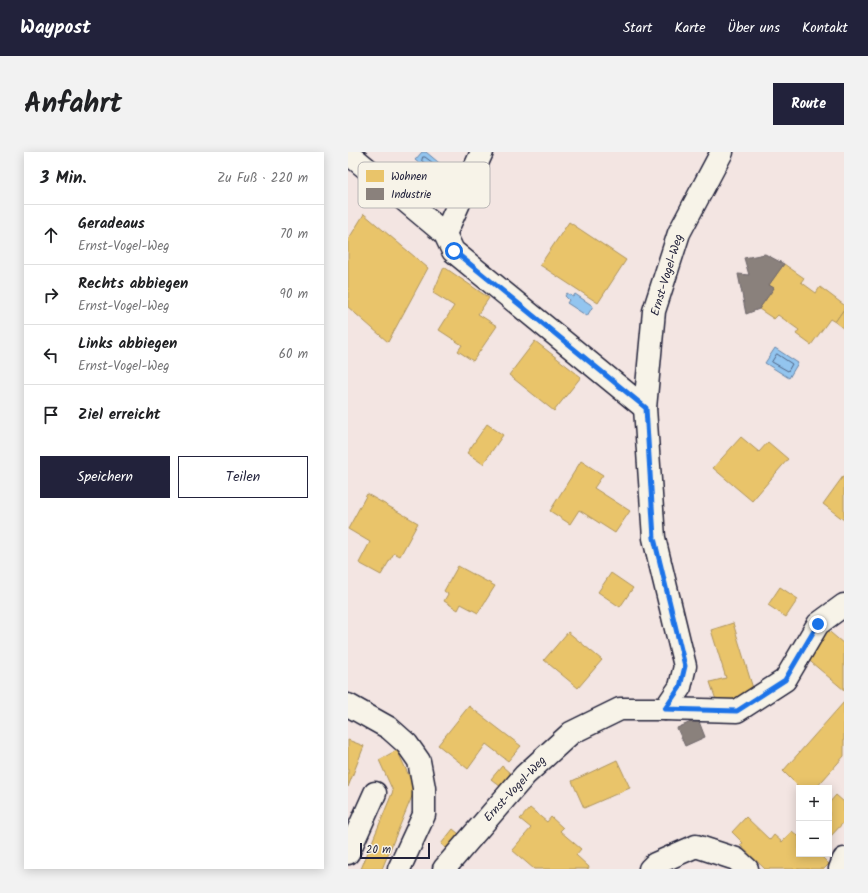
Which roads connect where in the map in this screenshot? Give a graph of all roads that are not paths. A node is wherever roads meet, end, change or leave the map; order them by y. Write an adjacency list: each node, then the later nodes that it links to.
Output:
1 (482, 152): 5 (street)
2 (722, 152): 9 (street, Ernst-Vogel-Weg)
3 (348, 153): 4 (street)
4 (359, 162)
5 (477, 162)
6 (414, 208): 8 (street)
7 (457, 208): 8 (street)
8 (445, 234): 9 (street)
9 (646, 408): 12 (street, Ernst-Vogel-Weg)
10 (844, 605): 12 (street, Ernst-Vogel-Weg)
11 (348, 705): 16 (street)
12 (665, 709): 17 (street, Ernst-Vogel-Weg)
13 (375, 793): 14 (street)
14 (348, 853)
15 (844, 859): 20 (street)
16 (399, 869)
17 (444, 869)
18 (650, 869): 19 (street)
19 (748, 869)
20 (840, 869)

